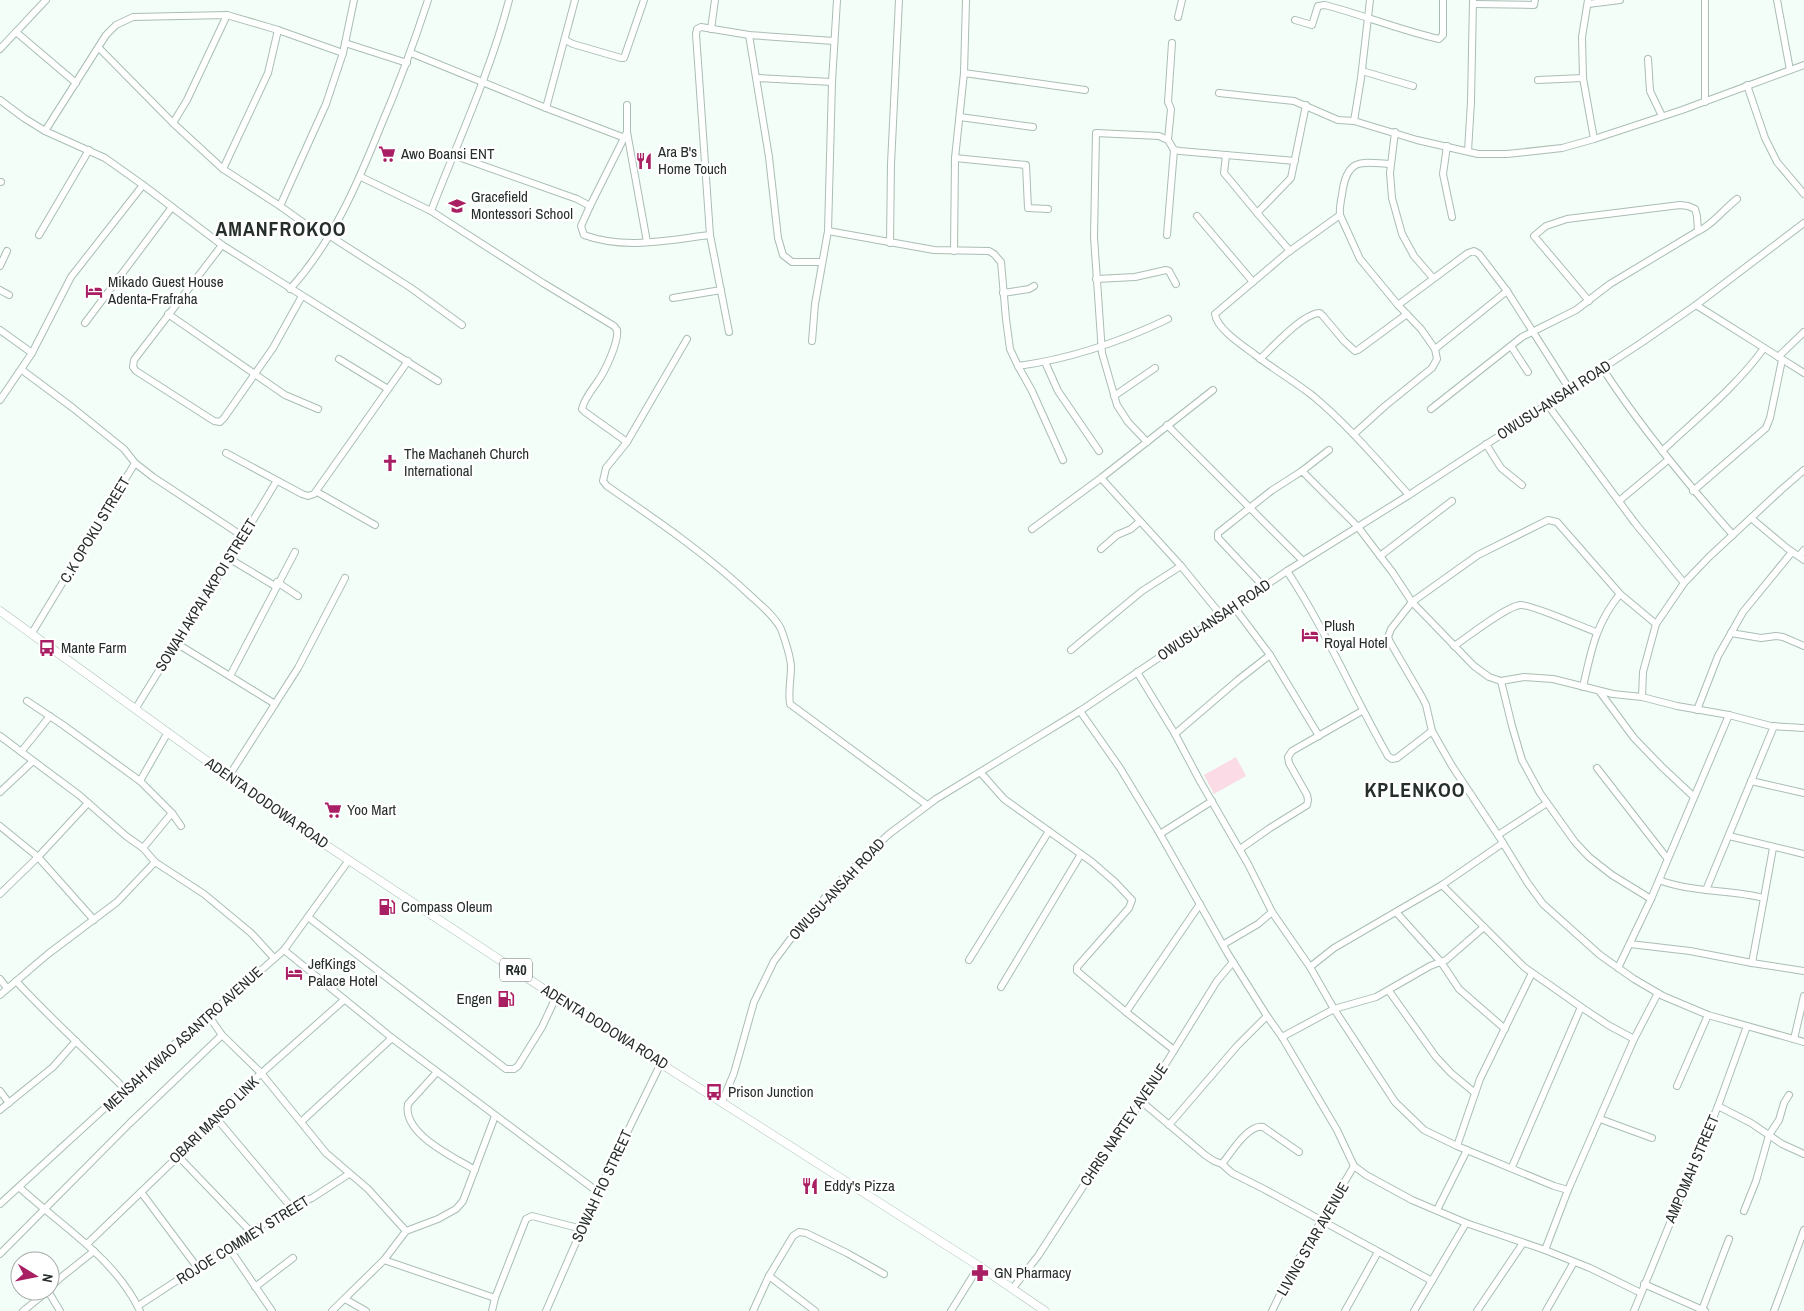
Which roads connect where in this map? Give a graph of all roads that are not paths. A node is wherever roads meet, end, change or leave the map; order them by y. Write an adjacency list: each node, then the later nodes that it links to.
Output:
1 (46, 0): 26 (street)
2 (354, 0): 30 (street)
3 (428, 0): 34 (street)
4 (508, 0): 45 (street)
5 (575, 0): 28 (street)
6 (644, 0): 28 (street)
7 (715, 0): 24 (street)
8 (837, 0): 29 (street)
9 (899, 0): 98 (street)
10 (966, 0): 41 (street)
11 (1182, 0): 21 (street)
12 (1370, 0): 22 (street)
13 (1443, 0): 22 (street)
14 (1535, 0): 18 (street)
15 (1620, 0): 19 (street)
16 (1705, 0): 53 (street)
17 (1777, 0): 39 (street)
18 (1473, 2): 70 (street)
19 (1588, 2): 43 (street)
20 (228, 15): 25 (street); 32 (street); 60 (street)
21 (1178, 17)
22 (1369, 17): 23 (street); 40 (street)
23 (1296, 20)
24 (711, 29): 27 (street); 94 (street)
25 (278, 30): 35 (street); 76 (street)
26 (16, 32): 33 (street); 47 (street)
27 (749, 35): 29 (street); 42 (street)
28 (565, 40): 56 (street)
29 (834, 41): 46 (street)
30 (345, 43): 35 (street); 37 (street)
31 (1172, 43): 66 (street)
32 (99, 48): 47 (street); 60 (street)
33 (0, 49)
34 (411, 52): 37 (street); 45 (street)
35 (343, 53): 81 (street)
36 (1648, 59): 57 (street)
37 (407, 64): 77 (street)
38 (1804, 65): 39 (street)
39 (1790, 70): 48 (street)
40 (1362, 71): 49 (street); 59 (street)
41 (964, 73): 50 (street); 58 (street)
42 (757, 78): 46 (street); 103 (street)
43 (1583, 78): 44 (street); 65 (street)
44 (1538, 80)
45 (483, 82): 56 (street); 71 (street)
46 (832, 82): 91 (street)
47 (76, 83): 62 (street)
48 (1747, 85): 53 (street); 79 (street)
49 (1413, 86)
50 (1085, 90)
51 (1219, 93): 55 (street)
52 (0, 100): 62 (street)
53 (1705, 102): 57 (street)
54 (626, 105): 64 (street)
55 (1306, 105): 59 (street); 74 (street)
56 (546, 108): 64 (street)
57 (1662, 116): 65 (street)
58 (960, 117): 61 (street); 73 (street)
59 (1354, 121): 63 (street)
60 (173, 123): 76 (street)
61 (1033, 126)
62 (45, 131): 68 (street)
63 (1395, 132): 67 (street); 75 (street)
64 (626, 135): 82 (street); 97 (street)
65 (1594, 139): 70 (street)
66 (1168, 140): 69 (street); 106 (street)
67 (1447, 146): 70 (street); 89 (street)
68 (89, 150): 78 (street); 93 (street)
69 (1174, 150): 72 (street); 95 (street)
70 (1468, 151)
71 (453, 155): 82 (street); 85 (street)
72 (1226, 155): 74 (street); 86 (street)
73 (955, 158): 84 (street); 101 (street)
74 (1295, 161): 86 (street)
75 (1391, 164): 87 (street); 105 (street)
76 (223, 169): 81 (street)
77 (361, 177): 85 (street); 96 (street)
78 (143, 185): 83 (street); 136 (street)
79 (1804, 194)
80 (1737, 199): 92 (street)
81 (280, 206): 96 (street)
82 (590, 206): 97 (street)
83 (172, 207): 99 (street); 124 (street)
84 (1048, 209)
85 (431, 211): 160 (street)
86 (1258, 214): 102 (street)
87 (1340, 215): 102 (street); 119 (street)
88 (1197, 216): 107 (street)
89 (1452, 217)
90 (1804, 223): 120 (street, OWUSU-ANSAH ROAD)
91 (828, 231): 98 (street); 103 (street)
92 (1698, 231): 118 (street); 118 (street)
93 (39, 235)
94 (710, 235): 97 (street); 112 (street)
95 (1167, 235)
96 (330, 236): 110 (street); 125 (street)
97 (647, 242)
98 (890, 243): 101 (street)
99 (222, 244): 110 (street); 121 (street)
100 (7, 251): 104 (street)
101 (954, 251): 114 (street)
102 (1290, 251): 107 (street)
103 (822, 262): 131 (street)
104 (0, 266)
105 (1433, 278): 113 (street); 119 (street)
106 (1096, 279): 108 (street); 132 (street)
107 (1253, 282): 139 (street)
108 (1176, 284)
109 (1034, 286): 114 (street)
110 (290, 289): 116 (street)
111 (0, 290): 115 (street)
112 (720, 290): 117 (street); 127 (street)
113 (1507, 291): 128 (street); 135 (street)
114 (1003, 293): 142 (street)
115 (9, 295)
116 (302, 296): 140 (street); 148 (street)
117 (673, 298)
118 (1589, 301): 128 (street)
119 (1398, 305): 122 (street)
120 (1696, 305): 134 (street); 144 (street, OWUSU-ANSAH ROAD)
121 (168, 314): 148 (street); 148 (street)
122 (1407, 314): 135 (street); 139 (street)
123 (1168, 319): 132 (street)
124 (85, 323)
125 (462, 325)
126 (0, 330): 136 (street)
127 (729, 332)
128 (1532, 332): 133 (street); 152 (street)
129 (1804, 332): 137 (street)
130 (687, 339): 160 (street)
131 (812, 341)
132 (1102, 346): 141 (street); 153 (street)
133 (1511, 346): 146 (street); 157 (street)
134 (1764, 348): 137 (street); 164 (street)
135 (1435, 349): 159 (street)
136 (32, 353): 145 (street)
137 (1780, 358): 147 (street); 175 (street)
138 (339, 359): 150 (street)
139 (1260, 359): 159 (street)
140 (408, 361): 149 (street); 150 (street)
141 (1045, 362): 142 (street); 165 (street)
142 (1018, 366): 167 (street)
143 (1155, 368): 153 (street)
144 (1603, 369): 152 (street, OWUSU-ANSAH ROAD); 164 (street)
145 (22, 370): 154 (street); 169 (street)
146 (1528, 372)
147 (1804, 373)
148 (255, 374): 156 (street)
149 (438, 381)
150 (388, 389): 176 (street)
151 (1213, 390): 158 (street)
152 (1570, 390): 155 (street, OWUSU-ANSAH ROAD)
153 (1114, 396): 161 (street)
154 (0, 400)
155 (1548, 404): 162 (street, OWUSU-ANSAH ROAD); 179 (street)
156 (318, 409)
157 (1431, 409)
158 (1167, 425): 161 (street); 180 (street)
159 (1354, 434): 177 (street)
160 (627, 442): 250 (street)
161 (1146, 442): 172 (street)
162 (1486, 444): 174 (street); 177 (street, OWUSU-ANSAH ROAD)
163 (1329, 450): 170 (street)
164 (1662, 450): 168 (street)
165 (1099, 451)
166 (226, 453): 173 (street)
167 (1063, 460)
168 (1668, 460): 175 (street); 179 (street)
169 (135, 462): 187 (street, C.K OPOKU STREET); 209 (street, C.K OPOKU STREET)
170 (1302, 470): 180 (street); 184 (street)
171 (1804, 470): 181 (street)
172 (1101, 478): 182 (street); 185 (street)
173 (276, 482): 176 (street); 187 (street, SOWAH AKPAI AKPOI STREET)
174 (1522, 485)
175 (1693, 491): 186 (street)
176 (317, 492): 183 (street)
177 (1409, 495): 184 (street, OWUSU-ANSAH ROAD)
178 (1452, 501): 191 (street)
179 (1619, 502): 198 (street)
180 (1250, 507): 194 (street); 200 (street)
181 (1751, 518): 186 (street); 192 (street)
182 (1140, 522): 188 (street); 195 (street)
183 (375, 525)
184 (1358, 527): 191 (street); 194 (street, OWUSU-ANSAH ROAD)
185 (1032, 529)
186 (1733, 535): 198 (street)
187 (244, 537): 193 (street, SOWAH AKPAI AKPOI STREET)
188 (1101, 549)
189 (1804, 550): 192 (street)
190 (295, 552): 199 (street)
191 (1380, 556): 203 (street)
192 (1798, 556): 210 (street)
193 (230, 559): 199 (street); 211 (street, SOWAH AKPAI AKPOI STREET)
194 (1304, 561): 196 (street, OWUSU-ANSAH ROAD)
195 (1181, 566): 206 (street); 214 (street)
196 (1288, 571): 200 (street, OWUSU-ANSAH ROAD); 227 (street)
197 (345, 578): 223 (street)
198 (1684, 583): 207 (street)
199 (276, 584): 202 (street); 217 (street)
200 (1264, 587): 204 (street, OWUSU-ANSAH ROAD)
201 (1620, 594): 203 (street); 207 (street); 208 (street)
202 (298, 596)
203 (1412, 602): 212 (street); 232 (street)
204 (1234, 607): 206 (street, OWUSU-ANSAH ROAD); 215 (street)
205 (0, 611): 209 (main road, ADENTA DODOWA ROAD / R40)
206 (1222, 615): 216 (street, OWUSU-ANSAH ROAD)
207 (1656, 624): 221 (street)
208 (1596, 632): 212 (street); 219 (street)
209 (32, 633): 224 (main road, ADENTA DODOWA ROAD / R40)
210 (1731, 633): 213 (street); 225 (street)
211 (176, 642): 217 (street); 224 (street, SOWAH AKPAI AKPOI STREET)
212 (1454, 646): 218 (street)
213 (1804, 646)
214 (1071, 650)
215 (1270, 655): 234 (street); 236 (street)
216 (1137, 672): 226 (street, OWUSU-ANSAH ROAD); 234 (street)
217 (230, 676): 223 (street)
218 (1501, 681): 219 (street); 249 (street)
219 (1583, 687): 220 (street)
220 (1600, 692): 221 (street); 246 (street)
221 (1642, 698): 225 (street)
222 (27, 701): 229 (street)
223 (275, 704): 241 (street)
224 (136, 708): 233 (main road, ADENTA DODOWA ROAD / R40)
225 (1696, 710): 228 (street)
226 (1080, 711): 240 (street, OWUSU-ANSAH ROAD); 255 (street)
227 (1362, 711): 232 (street); 236 (street)
228 (1729, 715): 230 (street); 246 (street)
229 (50, 716): 237 (street); 242 (street)
230 (1774, 726): 231 (street); 243 (street)
231 (1804, 728)
232 (1432, 731): 256 (street)
233 (168, 732): 241 (main road, ADENTA DODOWA ROAD / R40); 242 (street)
234 (1175, 734): 247 (street)
235 (0, 736): 237 (street)
236 (1319, 736): 261 (street)
237 (21, 752): 238 (street)
238 (33, 761): 244 (street); 248 (street)
239 (1597, 768): 265 (street)
240 (981, 773): 250 (street, OWUSU-ANSAH ROAD); 254 (street)
241 (229, 776): 266 (main road, ADENTA DODOWA ROAD / R40)
242 (140, 781): 251 (street)
243 (1751, 781): 245 (street); 257 (street)
244 (0, 792)
245 (1804, 793)
246 (1693, 796): 265 (street)
247 (1212, 801): 255 (street); 261 (street)
248 (88, 803): 259 (street); 264 (street)
249 (1547, 803): 256 (street); 272 (street)
250 (928, 805): 326 (street, OWUSU-ANSAH ROAD)
251 (172, 814): 253 (street); 259 (street)
252 (0, 826): 264 (street)
253 (181, 826)
254 (1049, 831): 262 (street); 284 (street)
255 (1160, 834): 274 (street)
256 (1498, 835): 258 (street)
257 (1728, 836): 260 (street); 270 (street)
258 (1503, 843): 269 (street); 289 (street)
259 (144, 848): 267 (street)
260 (1773, 848): 263 (street); 273 (street)
261 (1240, 849): 275 (street)
262 (1081, 854): 294 (street); 304 (street)
263 (1804, 854)
264 (38, 857): 271 (street); 278 (street)
265 (1667, 858): 268 (street)
266 (348, 860): 277 (street, MENSAH KWAO ASANTRO AVENUE); 300 (main road, ADENTA DODOWA ROAD / R40)
267 (155, 862): 278 (street); 283 (street)
268 (1659, 880): 270 (street); 272 (street)
269 (1442, 884): 276 (street); 279 (street)
270 (1706, 890): 273 (street)
271 (0, 894)
272 (1651, 898): 281 (street)
273 (1764, 898): 287 (street)
274 (1200, 904): 280 (street); 304 (street)
275 (1272, 912): 280 (street); 288 (street)
276 (1396, 912): 286 (street); 288 (street)
277 (308, 917): 282 (street, MENSAH KWAO ASANTRO AVENUE); 300 (street)
278 (94, 920): 293 (street)
279 (1484, 927): 286 (street); 291 (street)
280 (1224, 944): 285 (street)
281 (1630, 944): 287 (street); 289 (street)
282 (284, 950): 283 (street, MENSAH KWAO ASANTRO AVENUE); 301 (street)
283 (274, 958): 305 (street, MENSAH KWAO ASANTRO AVENUE)
284 (969, 960)
285 (1233, 962): 307 (street); 317 (street, CHRIS NARTEY AVENUE)
286 (1441, 962): 296 (street); 309 (street)
287 (1752, 963): 290 (street)
288 (1310, 967): 303 (street)
289 (1618, 968): 297 (street)
290 (1804, 971)
291 (1532, 973): 302 (street); 309 (street)
292 (0, 979): 295 (street)
293 (16, 981): 295 (street); 315 (street)
294 (1001, 987)
295 (7, 988): 298 (street)
296 (1389, 991): 303 (street); 324 (street)
297 (1658, 993): 306 (street); 313 (street)
298 (0, 994)
299 (1804, 996): 314 (street)
300 (556, 997): 318 (main road, ADENTA DODOWA ROAD / R40)
301 (344, 1000): 312 (street); 320 (street, OBARI MANSO LINK)
302 (1581, 1007): 313 (street); 345 (street)
303 (1334, 1009): 311 (street); 338 (street)
304 (1126, 1012): 317 (street)
305 (208, 1015): 310 (street); 322 (street, MENSAH KWAO ASANTRO AVENUE)
306 (1708, 1015): 308 (street); 321 (street)
307 (1267, 1016): 311 (street); 335 (street)
308 (1747, 1026): 314 (street); 329 (street, AMPOMAH STREET)
309 (1505, 1028): 324 (street)
310 (222, 1035): 320 (street); 354 (street)
311 (1282, 1037): 344 (street)
312 (392, 1038): 319 (street); 334 (street)
313 (1634, 1039): 333 (street)
314 (1794, 1039): 316 (street)
315 (76, 1041): 322 (street); 328 (street)
316 (1804, 1042)
317 (1174, 1050): 327 (street, CHRIS NARTEY AVENUE)
318 (661, 1063): 326 (main road, ADENTA DODOWA ROAD / R40); 351 (street, SOWAH FIO STREET)
319 (437, 1072): 331 (street); 346 (street)
320 (261, 1073): 332 (street, OBARI MANSO LINK); 334 (street)
321 (1677, 1086)
322 (126, 1090): 348 (street, MENSAH KWAO ASANTRO AVENUE)
323 (0, 1091): 328 (street)
324 (1475, 1093): 338 (street)
325 (1789, 1095): 336 (street)
326 (722, 1102): 374 (main road, ADENTA DODOWA ROAD / R40)
327 (1142, 1102): 335 (street); 382 (street, CHRIS NARTEY AVENUE)
328 (9, 1103): 330 (street)
329 (1718, 1106): 336 (street); 380 (street, AMPOMAH STREET)
330 (0, 1110)
331 (495, 1116): 346 (street); 351 (street)
332 (217, 1119): 342 (street, OBARI MANSO LINK); 353 (street)
333 (1600, 1119): 337 (street); 349 (street)
334 (302, 1121): 347 (street)
335 (1169, 1125): 343 (street)
336 (1769, 1135): 341 (street); 356 (street)
337 (1652, 1138)
338 (1457, 1146): 339 (street)
339 (1467, 1150): 345 (street); 355 (street)
340 (1299, 1152): 343 (street)
341 (1804, 1154)
342 (177, 1155): 350 (street, OBARI MANSO LINK); 362 (street)
343 (1222, 1164): 357 (street)
344 (1354, 1166): 355 (street); 357 (street, LIVING STAR AVENUE)
345 (1512, 1167): 349 (street)
346 (475, 1170): 361 (street)
347 (349, 1174): 353 (street, ROJOE COMMEY STREET); 361 (street)
348 (19, 1187): 352 (street, MENSAH KWAO ASANTRO AVENUE); 354 (street)
349 (1568, 1190): 367 (street)
350 (141, 1192): 365 (street, OBARI MANSO LINK); 375 (street)
351 (598, 1192): 359 (street, SOWAH FIO STREET)
352 (0, 1204)
353 (292, 1207): 362 (street, ROJOE COMMEY STREET)
354 (43, 1210): 365 (street); 370 (street)
355 (1437, 1210): 358 (street)
356 (1744, 1211)
357 (1323, 1221): 369 (street); 399 (street, LIVING STAR AVENUE)
358 (1466, 1223): 364 (street); 379 (street)
359 (582, 1229): 384 (street); 394 (street, SOWAH FIO STREET)
360 (1804, 1230): 405 (street)
361 (406, 1231): 372 (street)
362 (251, 1232): 366 (street, ROJOE COMMEY STREET)
363 (1729, 1239): 388 (street)
364 (1523, 1243): 367 (street); 402 (street)
365 (87, 1244): 368 (street)
366 (229, 1248): 375 (street, ROJOE COMMEY STREET); 381 (street)
367 (1545, 1250): 373 (street)
368 (94, 1251): 378 (street); 387 (street)
369 (1378, 1252): 379 (street); 400 (street)
370 (0, 1254)
371 (292, 1258): 381 (street)
372 (384, 1260): 384 (street); 385 (street)
373 (1574, 1262): 383 (street); 403 (street)
374 (979, 1266): 382 (main road, ADENTA DODOWA ROAD / R40); 397 (street)
375 (197, 1267): 387 (street, ROJOE COMMEY STREET)
376 (884, 1274): 377 (street)
377 (768, 1276): 395 (street); 396 (street)
378 (60, 1278)
379 (1432, 1281): 401 (street)
380 (1644, 1284): 383 (street, AMPOMAH STREET); 388 (street)
381 (255, 1287): 390 (street)
382 (1014, 1288): 398 (main road, ADENTA DODOWA ROAD / R40)
383 (1641, 1293): 404 (street, AMPOMAH STREET)
384 (495, 1298): 393 (street)
385 (345, 1299): 391 (street); 392 (street)
386 (35, 1301): 389 (street)
387 (139, 1308)
388 (1704, 1310)
389 (23, 1311)
390 (272, 1311)
391 (332, 1311)
392 (366, 1311)
393 (492, 1311)
394 (546, 1311)
395 (753, 1311)
396 (815, 1311)
397 (951, 1311)
398 (1044, 1311)
399 (1272, 1311)
400 (1345, 1311)
401 (1414, 1311)
402 (1477, 1311)
403 (1546, 1311)
404 (1634, 1311)
405 (1774, 1311)

